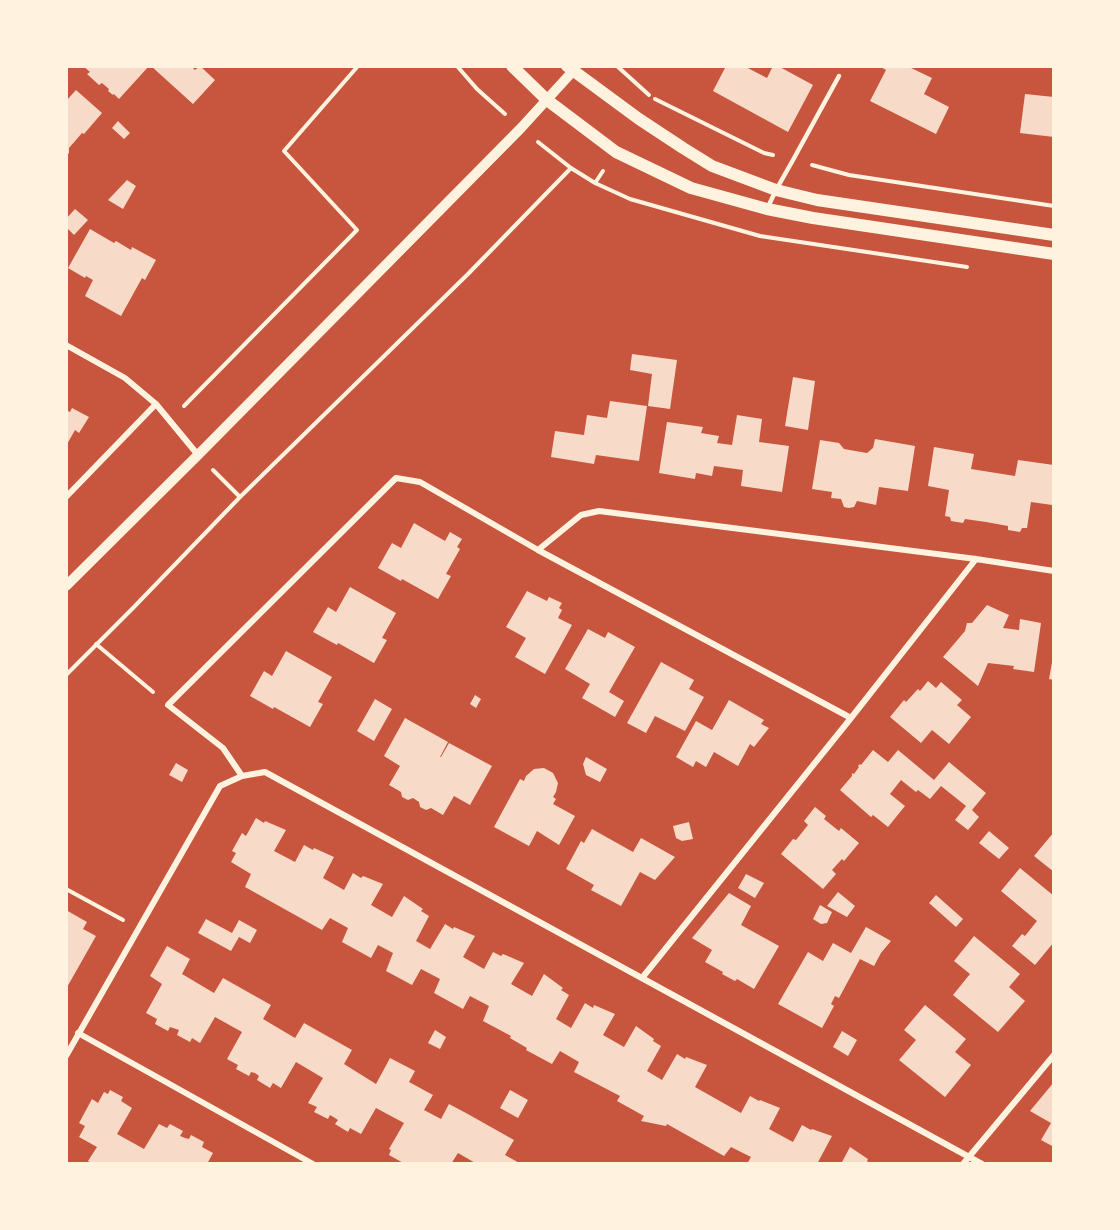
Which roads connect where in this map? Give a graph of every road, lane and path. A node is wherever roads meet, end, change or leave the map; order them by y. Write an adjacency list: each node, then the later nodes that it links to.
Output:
1 (358, 66): 16 (path)
2 (512, 66): 6 (main road)
3 (617, 66): 7 (path)
4 (570, 69): 6 (street); 9 (main road)
5 (839, 76): 7 (lane)
6 (547, 100): 11 (main road); 17 (street)
7 (793, 160): 9 (lane); 10 (path)
8 (571, 168): 19 (path)
9 (776, 190): 11 (lane); 12 (main road)
10 (1054, 206)
11 (767, 209): 13 (main road)
12 (1054, 235)
13 (1054, 254)
14 (66, 345): 15 (street)
15 (156, 404): 16 (street); 18 (street)
16 (170, 421): 17 (street)
17 (198, 455): 19 (path); 23 (street)
18 (66, 497)
19 (240, 497): 24 (path)
20 (538, 550): 21 (street); 26 (street); 27 (street)
21 (976, 559): 22 (street); 27 (street)
22 (1054, 571)
23 (66, 586)
24 (96, 644): 25 (path); 26 (path)
25 (66, 675)
26 (168, 705): 28 (street)
27 (851, 718): 31 (street)
28 (242, 776): 30 (street); 31 (street)
29 (66, 889): 30 (path)
30 (139, 928): 32 (street)
31 (642, 978): 35 (street)
32 (78, 1033): 34 (street); 36 (street)
33 (1054, 1055): 35 (street)
34 (66, 1056)
35 (970, 1156): 37 (street); 38 (street)
36 (312, 1164)
37 (963, 1164)
38 (982, 1164)

